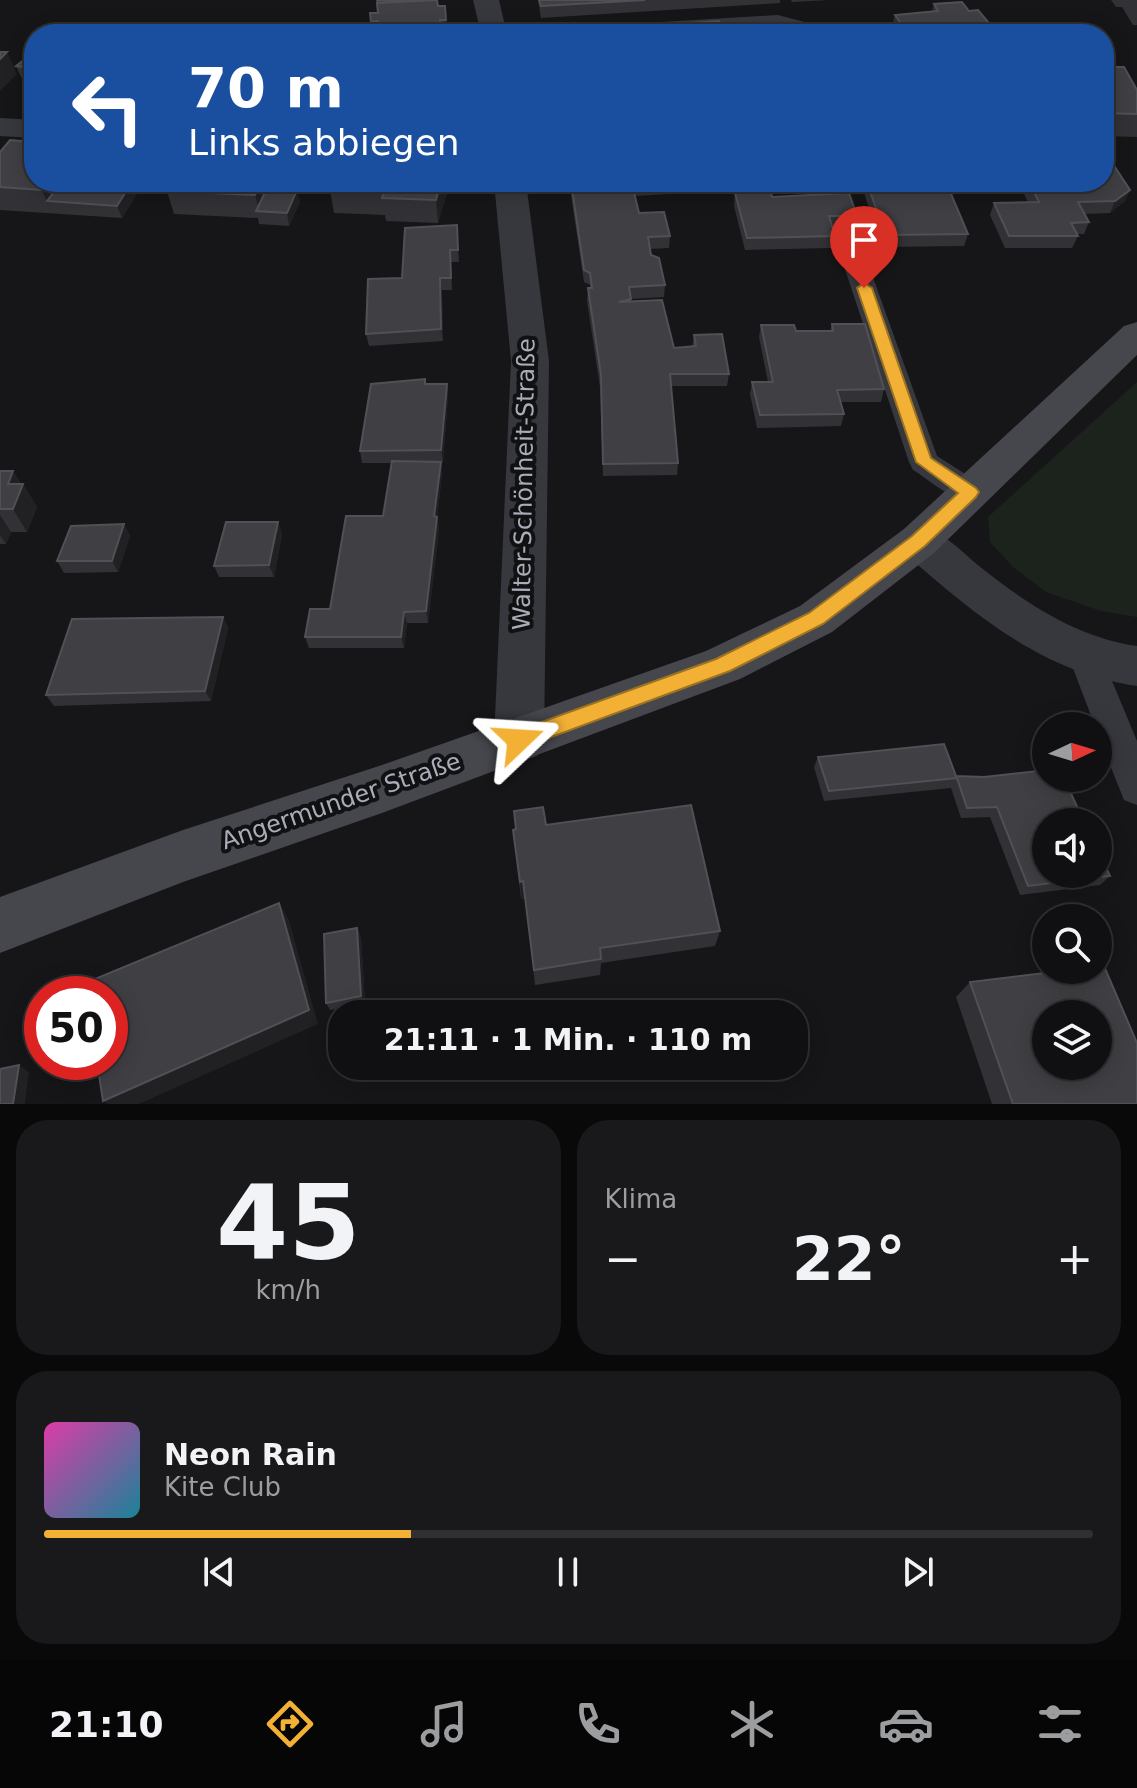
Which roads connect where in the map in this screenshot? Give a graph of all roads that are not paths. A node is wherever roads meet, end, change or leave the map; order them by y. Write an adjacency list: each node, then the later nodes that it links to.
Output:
1 (486, 0): 2 (street)
2 (492, 24)
3 (761, 24): 4 (street)
4 (782, 24)
5 (0, 127): 6 (street)
6 (24, 128)
7 (511, 192): 14 (street, Walter-Schönheit-Straße)
8 (844, 230): 10 (lane)
9 (1137, 334): 10 (main road, Angermunder Straße)
10 (970, 492): 11 (main road, Angermunder Straße)
11 (919, 541): 12 (street); 14 (main road, Angermunder Straße)
12 (1085, 655): 13 (street); 15 (lane)
13 (1137, 666)
14 (519, 740): 16 (main road, Angermunder Straße)
15 (1137, 788)
16 (0, 925)

